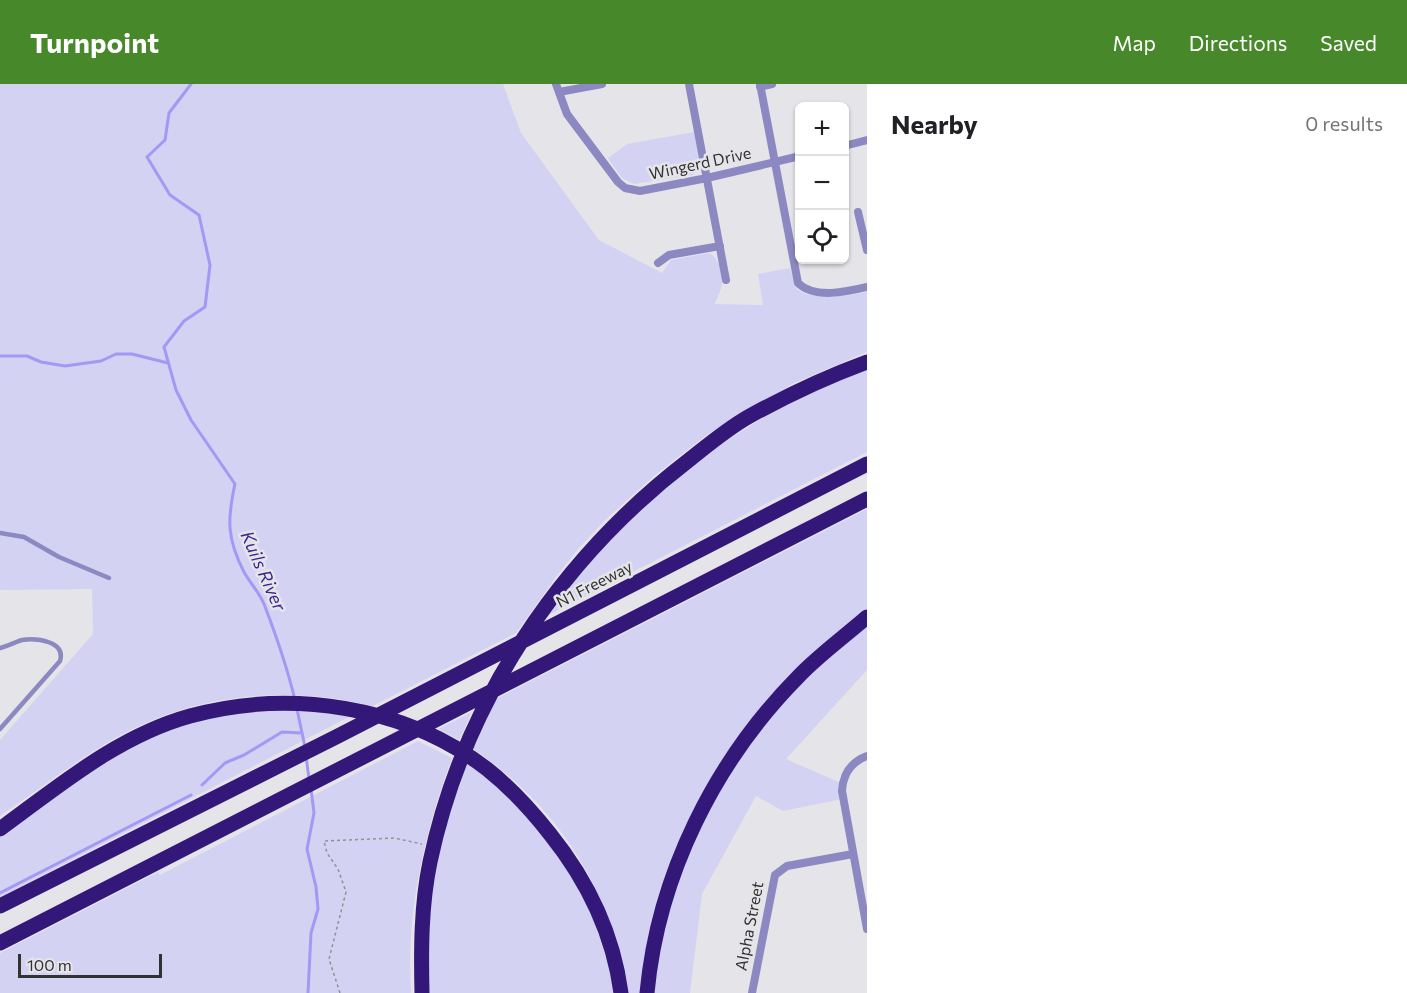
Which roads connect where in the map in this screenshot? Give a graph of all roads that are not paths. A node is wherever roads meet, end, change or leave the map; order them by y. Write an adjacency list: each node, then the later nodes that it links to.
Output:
1 (602, 84): 5 (street)
2 (689, 84): 10 (street)
3 (772, 84): 4 (street)
4 (760, 85): 9 (street)
5 (558, 88): 10 (street, Wingerd Drive)
6 (867, 140): 7 (street)
7 (849, 145)
8 (795, 157): 9 (street, Wingerd Drive)
9 (774, 162): 10 (street, Wingerd Drive); 16 (street)
10 (707, 178): 12 (street)
11 (858, 212): 13 (street)
12 (720, 246): 14 (street); 15 (street)
13 (867, 250)
14 (658, 263)
15 (726, 280)
16 (867, 287)
17 (867, 363): 31 (highway)
18 (867, 464): 28 (highway, N1 Freeway)
19 (867, 499): 30 (highway)
20 (0, 533): 21 (lane)
21 (109, 578)
22 (867, 617): 33 (highway)
23 (0, 648): 24 (lane)
24 (0, 729)
25 (867, 756): 27 (street)
26 (0, 829): 32 (highway)
27 (853, 854): 29 (street); 34 (street, Alpha Street)
28 (0, 906)
29 (867, 929)
30 (0, 943)
31 (422, 993)
32 (621, 993)
33 (647, 993)
34 (752, 993)

